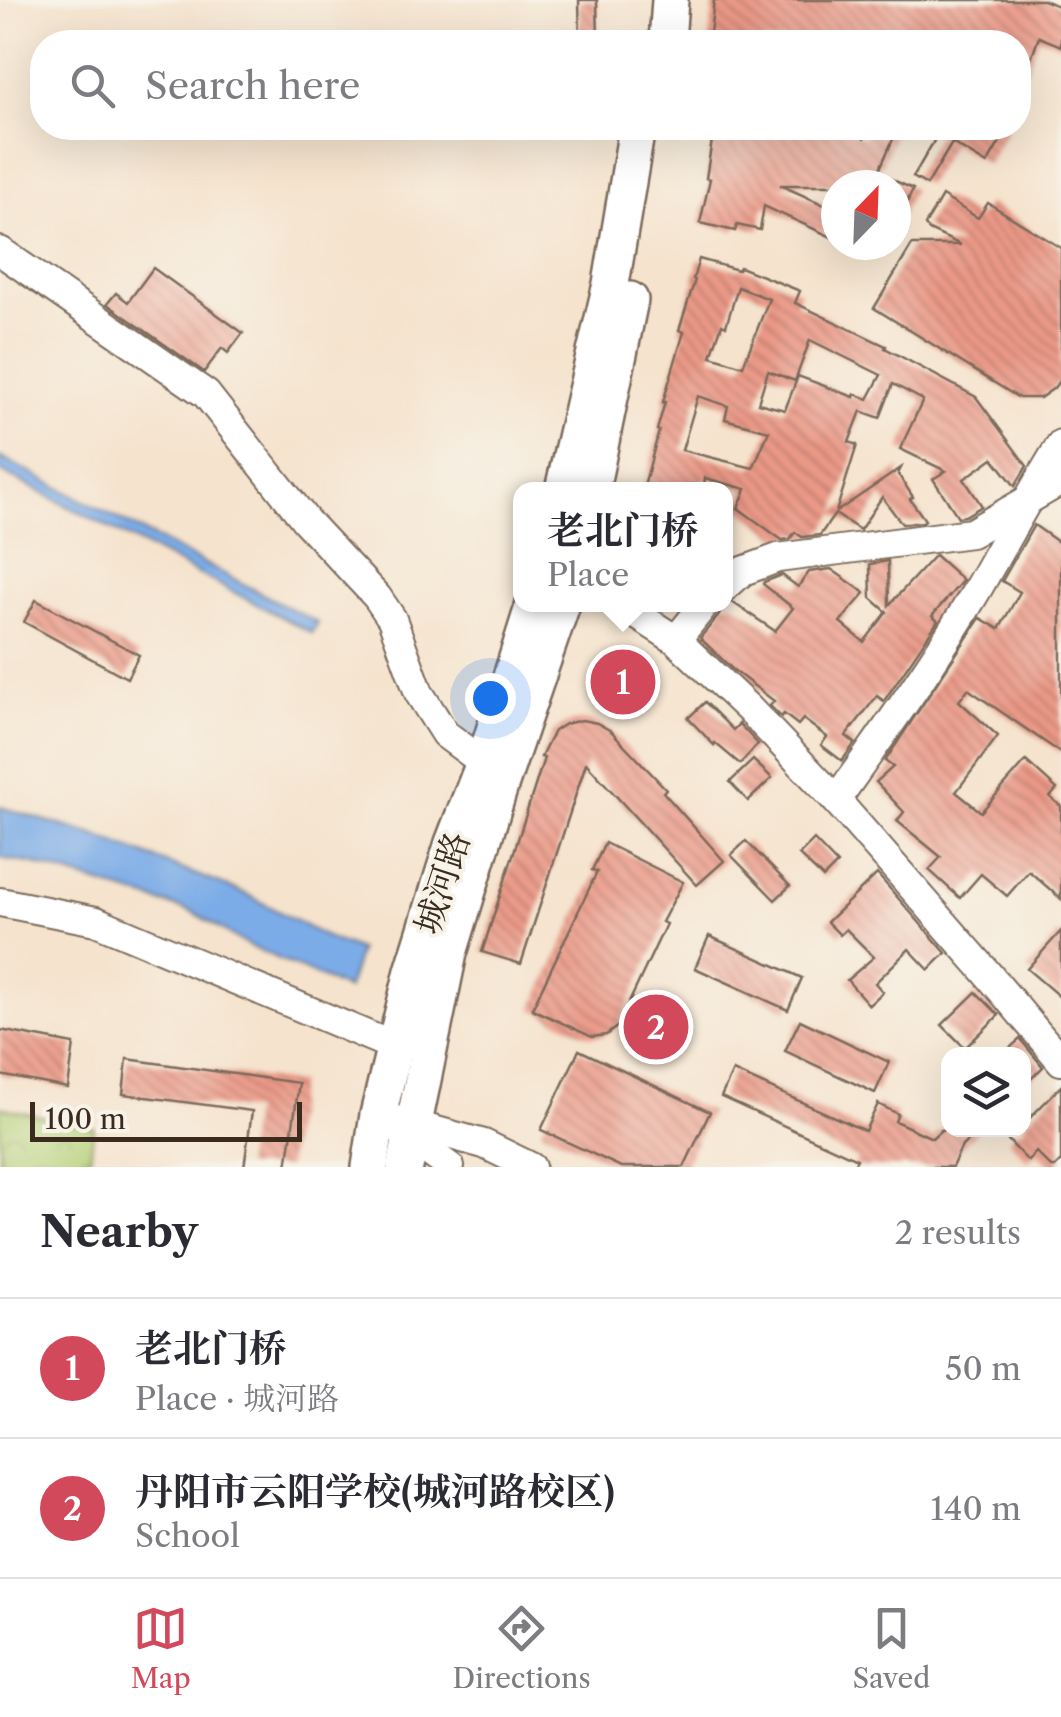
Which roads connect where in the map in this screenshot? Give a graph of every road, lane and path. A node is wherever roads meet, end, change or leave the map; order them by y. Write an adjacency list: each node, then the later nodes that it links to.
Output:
1 (650, 0): 3 (main road)
2 (670, 0): 4 (main road)
3 (649, 30)
4 (668, 30)
5 (634, 140): 10 (main road)
6 (657, 140): 11 (main road)
7 (0, 251): 19 (street)
8 (1061, 444): 12 (street)
9 (1061, 481): 12 (street)
10 (566, 482)
11 (593, 482)
12 (1026, 501): 13 (street); 20 (street)
13 (733, 580)
14 (531, 612): 19 (main road, 城河路)
15 (559, 612): 25 (main road, 城河路)
16 (632, 612): 18 (street)
17 (699, 612): 18 (street)
18 (676, 640): 20 (street)
19 (484, 763): 22 (main road, 城河路)
20 (836, 800): 23 (street)
21 (0, 902): 22 (street)
22 (395, 1047): 24 (main road, 城河路)
23 (1061, 1062)
24 (378, 1114): 25 (street); 26 (main road, 城河路)
25 (409, 1143): 27 (street); 28 (street)
26 (370, 1167)
27 (450, 1167)
28 (531, 1167)

